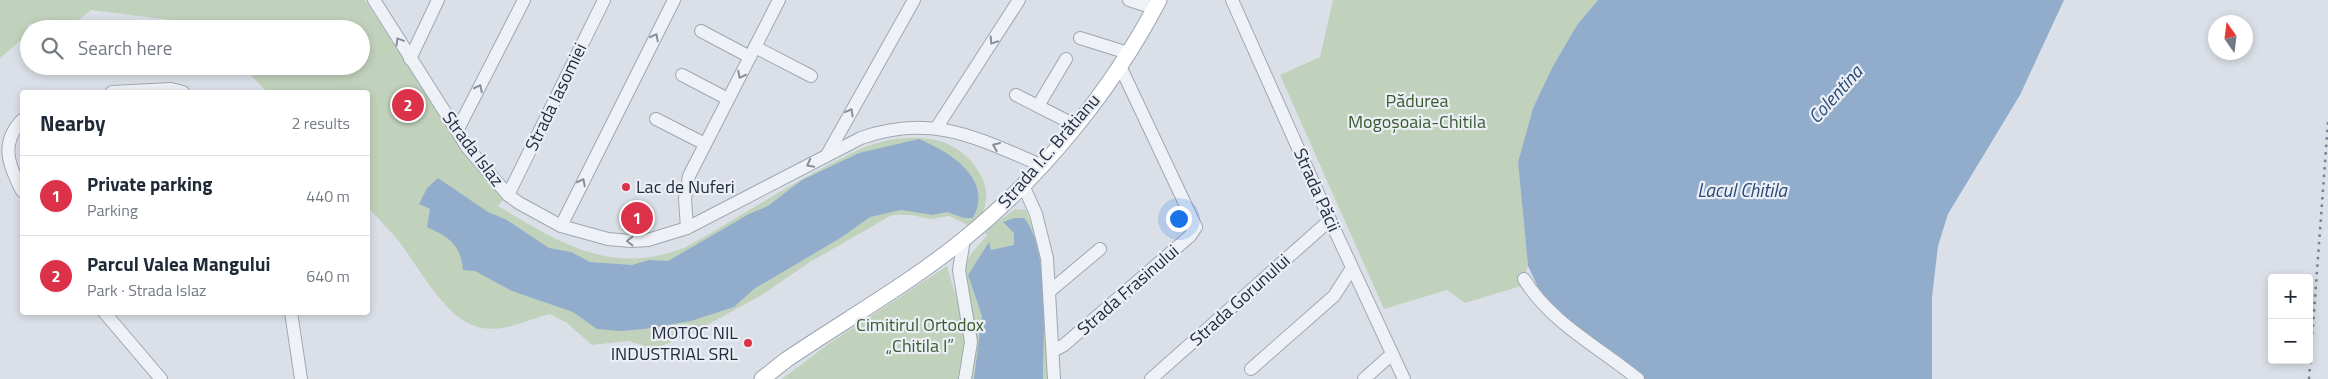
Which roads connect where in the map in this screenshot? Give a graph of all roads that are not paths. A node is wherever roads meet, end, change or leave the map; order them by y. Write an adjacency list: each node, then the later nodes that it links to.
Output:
1 (374, 0): 16 (street, Strada Islaz, one-way to 1)
2 (438, 0): 16 (street)
3 (524, 0): 30 (street, one-way to 3)
4 (604, 0): 36 (street, Strada Iasomiei)
5 (674, 0): 38 (street, one-way to 5)
6 (779, 0): 14 (street)
7 (914, 0): 32 (street, one-way to 7)
8 (1019, 0): 29 (street, one-way to 29)
9 (1129, 0): 11 (street)
10 (1232, 0): 37 (street, Strada Păcii)
11 (1156, 4): 15 (main road, Strada I.C. Brătianu)
12 (701, 31): 14 (street)
13 (1080, 38): 15 (street)
14 (753, 52): 20 (street); 24 (street, one-way to 24)
15 (1128, 53): 18 (main road, Strada I.C. Brătianu)
16 (410, 59): 30 (street, Strada Islaz)
17 (1066, 59): 25 (street)
18 (1120, 66): 28 (main road, Strada I.C. Brătianu); 47 (street, Strada Frasinului)
19 (682, 75): 24 (street)
20 (811, 76)
21 (143, 90): 22 (street)
22 (175, 90)
23 (1016, 95): 25 (street)
24 (728, 99): 31 (street)
25 (1038, 106): 28 (street)
26 (656, 120): 31 (street)
27 (20, 122): 35 (street)
28 (1075, 125): 33 (main road, Strada I.C. Brătianu)
29 (937, 127): 32 (street, Strada Islaz); 33 (street, Strada Islaz, one-way to 29)
30 (456, 131): 36 (street, Strada Islaz)
31 (705, 144): 39 (street)
32 (827, 155): 39 (street, Strada Islaz, one-way to 39)
33 (1041, 165): 34 (main road, Strada I.C. Brătianu)
34 (1023, 185): 40 (main road, Strada I.C. Brătianu); 44 (street)
35 (20, 187)
36 (508, 195): 38 (street, Strada Islaz)
37 (1330, 220): 42 (street, Strada Păcii); 55 (street, Strada Gorunului)
38 (560, 226): 39 (street, Strada Islaz, one-way to 38)
39 (687, 228)
40 (964, 239): 52 (main road, Strada I.C. Brătianu); 53 (street)
41 (1100, 249): 44 (street)
42 (1352, 268): 48 (street, Strada Păcii); 49 (street)
43 (1524, 279): 58 (street)
44 (1050, 291): 47 (street)
45 (107, 315): 50 (street)
46 (291, 315): 51 (street)
47 (1053, 351): 54 (street)
48 (1392, 354): 56 (street); 57 (street, Strada Păcii)
49 (1251, 369)
50 (161, 379)
51 (301, 379)
52 (762, 379)
53 (965, 379)
54 (1054, 379)
55 (1151, 379)
56 (1364, 379)
57 (1404, 379)
58 (1638, 379)

